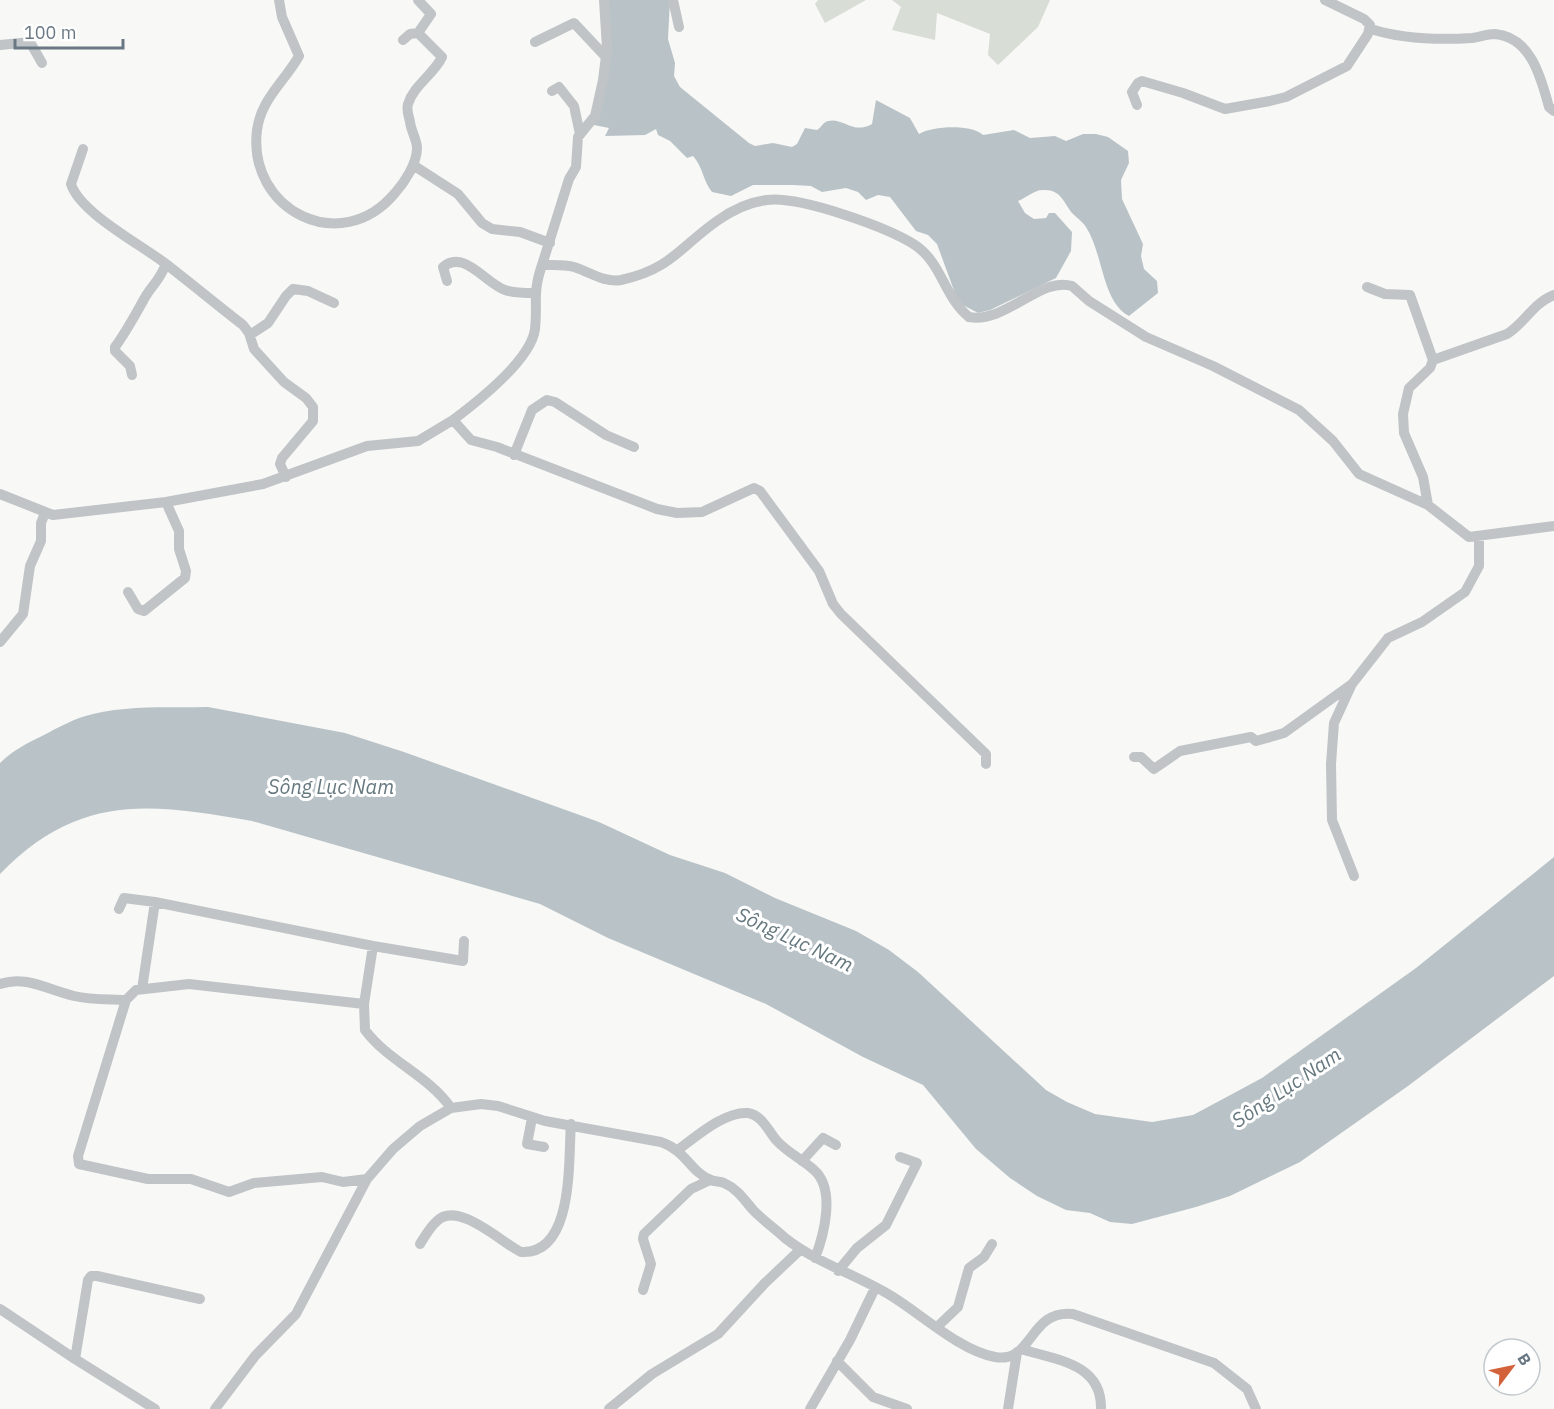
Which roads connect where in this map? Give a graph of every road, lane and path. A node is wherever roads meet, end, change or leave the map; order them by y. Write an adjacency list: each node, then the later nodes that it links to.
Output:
1 (279, 0): 19 (street)
2 (417, 0): 8 (street)
3 (604, 0): 12 (street)
4 (673, 0): 6 (street)
5 (1325, 0): 7 (street)
6 (679, 27)
7 (1371, 29): 15 (street); 16 (street)
8 (418, 33): 9 (street); 19 (street)
9 (403, 40)
10 (535, 42): 12 (street)
11 (0, 45): 13 (street)
12 (605, 56): 17 (street)
13 (42, 63)
14 (552, 91): 17 (street)
15 (1137, 105)
16 (1554, 111)
17 (580, 134): 20 (street)
18 (83, 149): 21 (street)
19 (413, 165): 20 (street)
20 (550, 243): 22 (street)
21 (166, 264): 28 (street); 30 (street)
22 (542, 266): 25 (street); 37 (street)
23 (447, 281): 25 (street)
24 (1367, 287): 29 (street)
25 (534, 293): 31 (street)
26 (1554, 295): 29 (street)
27 (334, 303): 28 (street)
28 (250, 335): 34 (street)
29 (1433, 360): 37 (street)
30 (132, 375)
31 (453, 420): 33 (street); 34 (street)
32 (634, 447): 33 (street)
33 (514, 455): 45 (street)
34 (286, 477): 36 (street)
35 (0, 494): 38 (street)
36 (166, 502): 38 (street); 41 (street)
37 (1428, 505): 40 (street)
38 (45, 513): 42 (street)
39 (1554, 526): 40 (street)
40 (1479, 538): 43 (street)
41 (128, 592)
42 (0, 642)
43 (1352, 684): 44 (street); 46 (street)
44 (1134, 757)
45 (986, 764)
46 (1353, 876)
47 (155, 902): 48 (street); 50 (street); 52 (street)
48 (119, 909)
49 (464, 941): 50 (street)
50 (373, 946): 54 (street)
51 (0, 984): 53 (street)
52 (142, 989): 53 (street); 54 (street)
53 (126, 1000): 63 (street)
54 (364, 1004): 55 (street)
55 (451, 1108): 56 (street); 63 (street)
56 (532, 1118): 57 (street); 59 (street)
57 (571, 1124): 60 (street); 65 (street)
58 (836, 1145): 62 (street)
59 (544, 1147)
60 (679, 1149): 62 (street); 64 (street)
61 (900, 1157): 69 (street)
62 (802, 1161): 68 (street)
63 (367, 1179): 80 (street)
64 (710, 1180): 67 (street); 71 (street)
65 (420, 1244)
66 (992, 1244): 74 (street)
67 (801, 1249): 68 (street); 81 (street)
68 (815, 1258): 69 (street)
69 (838, 1271): 70 (street)
70 (875, 1288): 74 (street); 77 (street)
71 (643, 1290)
72 (200, 1299): 76 (street)
73 (0, 1309): 76 (street)
74 (937, 1327): 75 (street)
75 (1019, 1351): 84 (street); 85 (street); 86 (street)
76 (75, 1359): 79 (street)
77 (837, 1361): 78 (street); 82 (street)
78 (872, 1403): 83 (street)
79 (155, 1409)
80 (215, 1409)
81 (609, 1409)
82 (810, 1409)
83 (908, 1409)
84 (1008, 1409)
85 (1101, 1409)
86 (1256, 1409)

